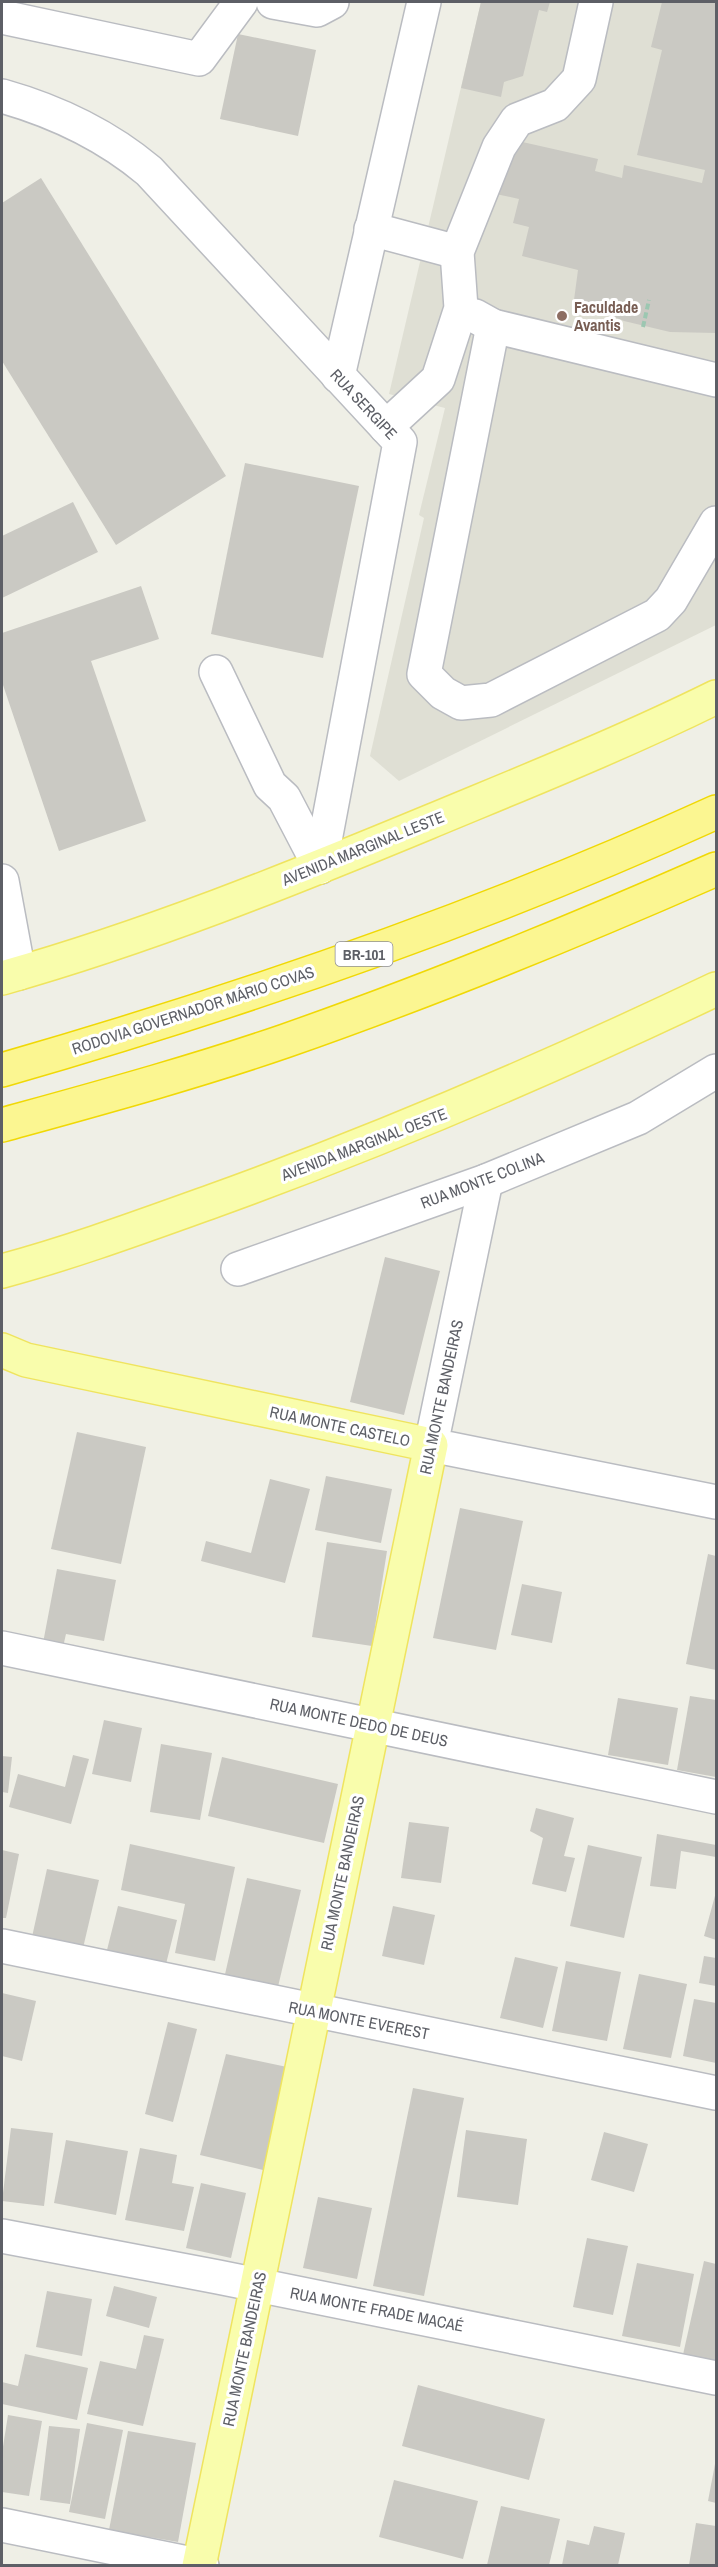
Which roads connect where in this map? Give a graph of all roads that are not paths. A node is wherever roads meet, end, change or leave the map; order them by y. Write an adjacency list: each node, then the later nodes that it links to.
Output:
1 (241, 2): 6 (street)
2 (273, 2): 3 (street)
3 (332, 2)
4 (424, 2): 8 (street)
5 (596, 2): 9 (street)
6 (2, 17)
7 (2, 96): 12 (street, RUA SERGIPE)
8 (372, 229): 9 (street); 12 (street)
9 (457, 252): 10 (street)
10 (461, 308): 11 (street); 14 (street)
11 (493, 326): 13 (street); 15 (street)
12 (338, 375): 14 (street, RUA SERGIPE)
13 (717, 380)
14 (386, 427): 19 (street, RUA SERGIPE)
15 (717, 523)
16 (216, 672): 19 (street)
17 (717, 697): 19 (main road, AVENIDA MARGINAL LESTE)
18 (717, 812): 24 (highway, RODOVIA GOVERNADOR MÁRIO COVAS / BR-101)
19 (320, 867): 22 (main road, AVENIDA MARGINAL LESTE)
20 (717, 869): 26 (highway)
21 (2, 880): 22 (street)
22 (10, 976)
23 (717, 989): 29 (main road, AVENIDA MARGINAL OESTE)
24 (2, 1070)
25 (717, 1071): 27 (street, RUA MONTE COLINA)
26 (2, 1125)
27 (486, 1181): 28 (street, RUA MONTE COLINA); 31 (street, RUA MONTE BANDEIRAS)
28 (238, 1269)
29 (2, 1271)
30 (2, 1350): 31 (main road, RUA MONTE CASTELO)
31 (431, 1444): 32 (street, RUA MONTE CASTELO); 34 (main road, RUA MONTE BANDEIRAS)
32 (717, 1502)
33 (2, 1648): 34 (street, RUA MONTE DEDO DE DEUS)
34 (373, 1725): 35 (street, RUA MONTE DEDO DE DEUS); 37 (main road, RUA MONTE BANDEIRAS)
35 (717, 1797)
36 (2, 1946): 37 (street, RUA MONTE EVEREST)
37 (314, 2010): 38 (street, RUA MONTE EVEREST); 40 (main road, RUA MONTE BANDEIRAS)
38 (717, 2093)
39 (2, 2236): 40 (street, RUA MONTE FRADE MACAÉ)
40 (257, 2285): 41 (street, RUA MONTE FRADE MACAÉ); 43 (main road, RUA MONTE BANDEIRAS)
41 (717, 2378)
42 (2, 2525): 43 (street)
43 (200, 2565)

